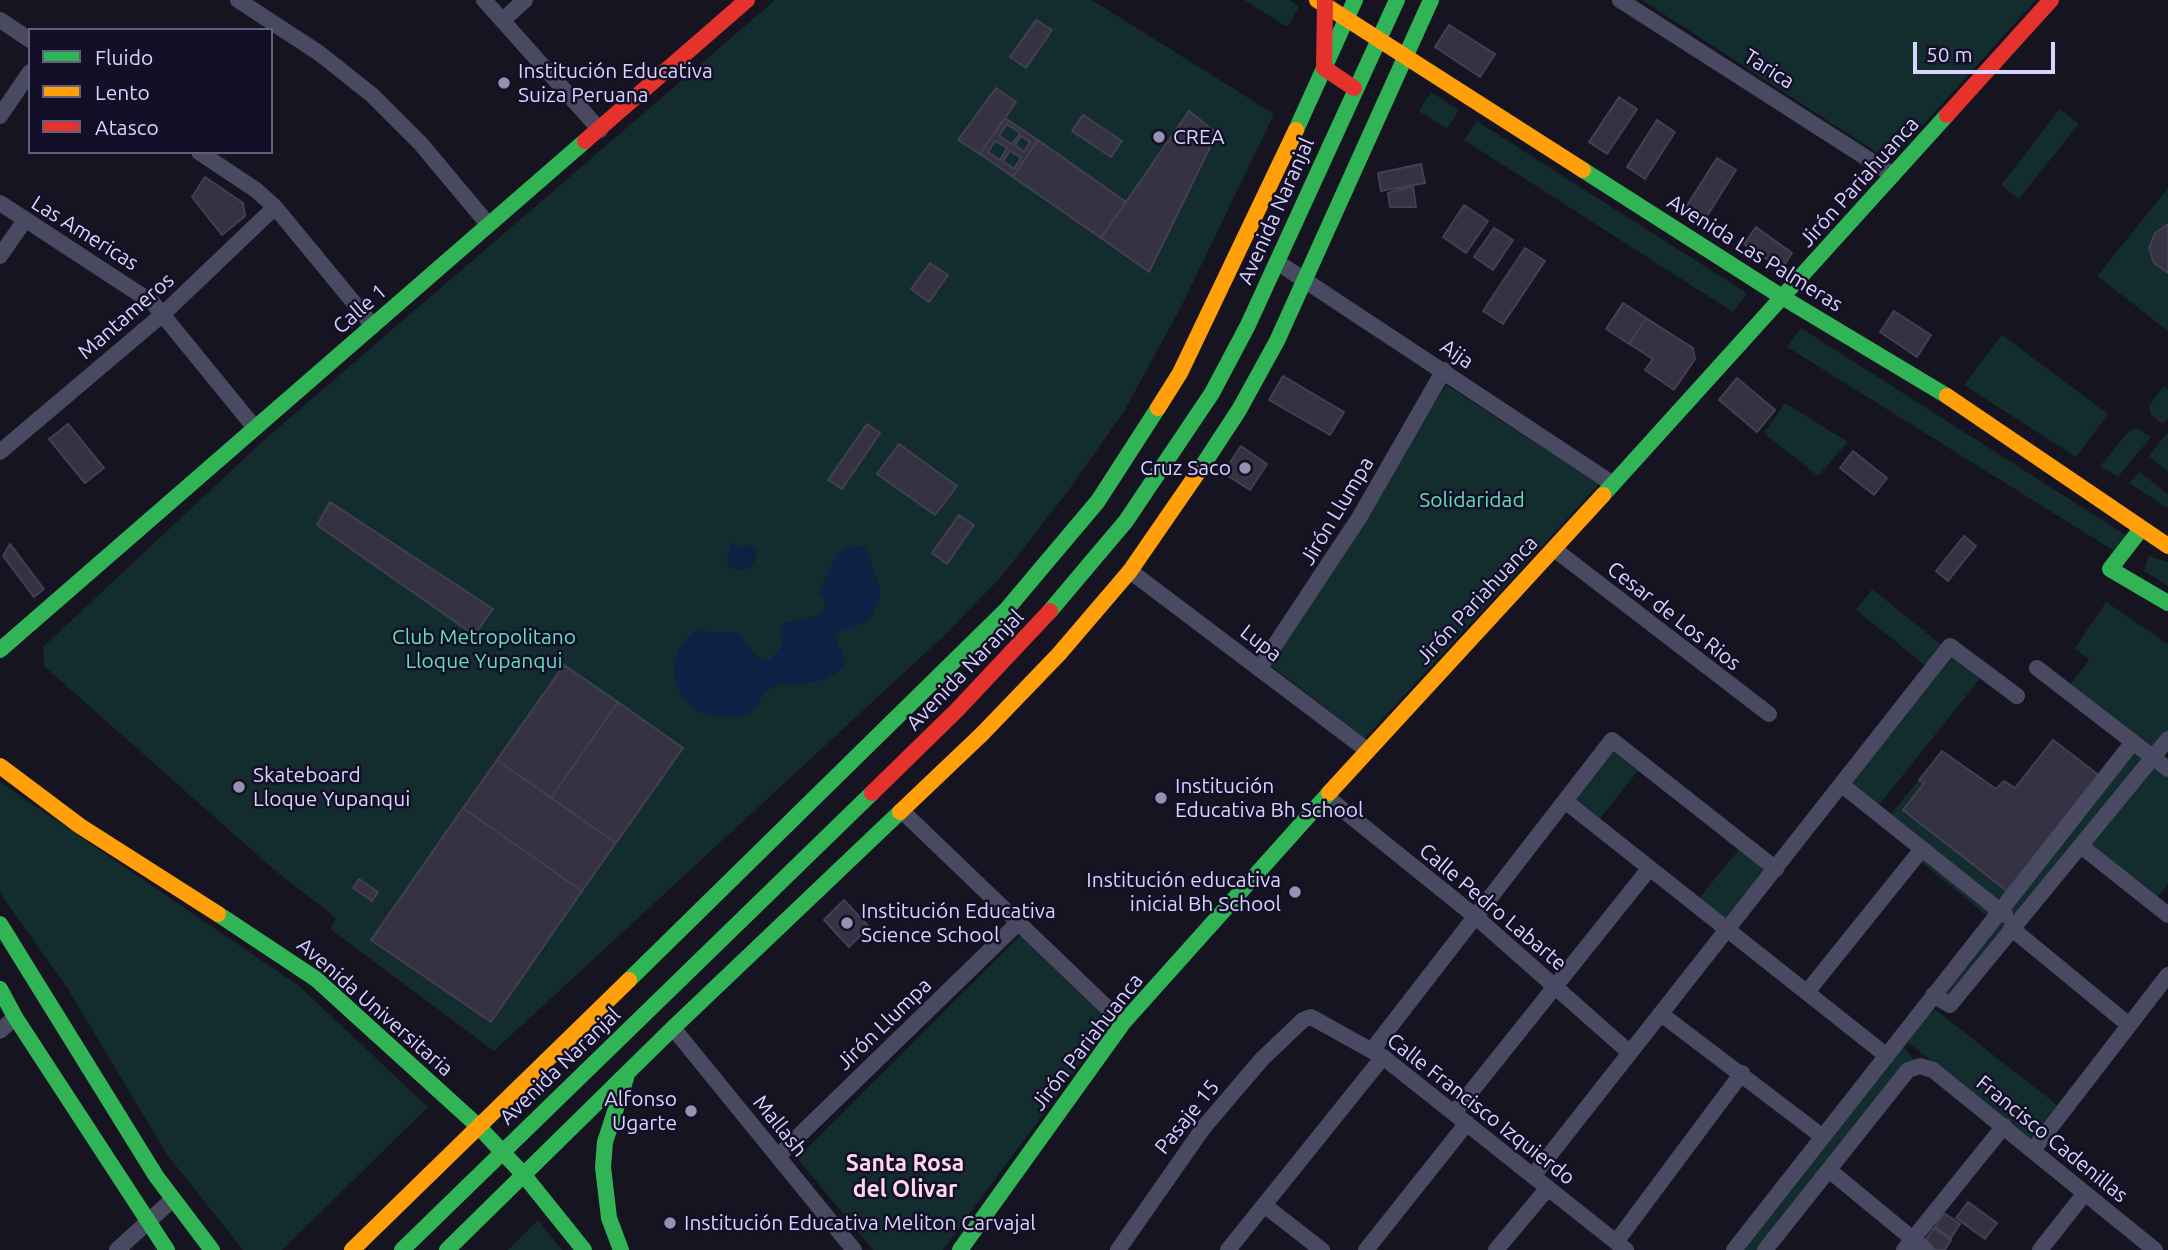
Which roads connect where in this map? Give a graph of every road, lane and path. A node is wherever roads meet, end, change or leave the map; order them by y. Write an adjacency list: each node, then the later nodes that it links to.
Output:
1 (238, 0): 27 (street)
2 (484, 0): 13 (street)
3 (525, 0): 13 (street)
4 (747, 0): 21 (main road, Calle 1)
5 (1355, 0): 11 (main road, Avenida Naranjal)
6 (1397, 0): 15 (main road, Avenida Naranjal)
7 (1431, 0): 16 (main road)
8 (1620, 0): 23 (street, Tarica)
9 (2051, 0): 23 (main road, Jirón Pariahuanca)
10 (1322, 1): 11 (main road, Avenida Las Palmeras); 17 (main road, Avenida Naranjal)
11 (1346, 19): 15 (main road, Avenida Las Palmeras); 17 (main road, Avenida Naranjal)
12 (0, 20): 14 (street)
13 (503, 20): 21 (street)
14 (28, 39)
15 (1379, 40): 16 (main road, Avenida Las Palmeras); 19 (main road, Avenida Naranjal)
16 (1406, 57): 30 (main road); 31 (main road, Avenida Las Palmeras)
17 (1324, 68): 19 (main road); 89 (main road, Avenida Naranjal)
18 (28, 75): 20 (street)
19 (1354, 88): 29 (main road, Avenida Naranjal)
20 (0, 116)
21 (600, 130): 27 (main road, Calle 1)
22 (202, 154): 25 (street)
23 (1894, 175): 31 (main road, Jirón Pariahuanca)
24 (0, 203): 26 (street, Las Americas)
25 (275, 207): 32 (street, Mantameros); 33 (street)
26 (25, 220): 28 (street); 32 (street, Las Americas)
27 (488, 223): 33 (main road, Calle 1)
28 (0, 256)
29 (1277, 262): 30 (street, Aija); 92 (main road, Avenida Naranjal)
30 (1305, 279): 34 (street, Aija); 41 (main road)
31 (1782, 297): 37 (main road, Jirón Pariahuanca); 38 (main road, Avenida Las Palmeras)
32 (163, 314): 35 (street, Las Americas); 36 (street, Mantameros)
33 (373, 326): 35 (main road, Calle 1)
34 (1444, 370): 37 (street, Aija); 45 (street, Jirón Llumpa)
35 (254, 428): 43 (main road, Calle 1)
36 (0, 452)
37 (1613, 484): 40 (main road, Jirón Pariahuanca)
38 (2141, 528): 39 (main road, Avenida Las Palmeras); 42 (main road)
39 (2168, 546)
40 (1554, 549): 47 (street, Cesar de Los Rios); 50 (main road, Jirón Pariahuanca)
41 (1129, 570): 45 (street, Lupa); 57 (main road)
42 (2168, 603)
43 (0, 650)
44 (2038, 668): 49 (street)
45 (1259, 669): 50 (street, Lupa)
46 (2017, 696): 54 (street)
47 (1769, 714)
48 (2168, 739): 51 (street)
49 (2133, 742): 51 (street); 62 (street)
50 (1367, 750): 55 (main road, Jirón Pariahuanca)
51 (2153, 758): 53 (street); 58 (street)
52 (0, 766): 89 (main road, Avenida Universitaria)
53 (2168, 769)
54 (1842, 785): 59 (street); 61 (street)
55 (1327, 797): 64 (street, Calle Pedro Labarte); 77 (main road, Jirón Pariahuanca)
56 (1564, 802): 60 (street); 61 (street); 64 (street)
57 (902, 811): 65 (street); 79 (main road)
58 (2081, 846): 63 (street); 67 (street)
59 (1922, 849): 62 (street); 72 (street)
60 (1649, 869): 68 (street); 70 (street)
61 (1776, 869): 68 (street)
62 (1999, 910): 67 (street); 73 (street)
63 (2168, 915)
64 (1476, 917): 70 (street, Calle Pedro Labarte); 82 (street)
65 (1019, 922): 77 (street); 93 (street, Jirón Llumpa)
66 (0, 924): 99 (main road)
67 (2013, 925): 73 (street); 78 (street)
68 (1727, 930): 72 (street); 74 (street)
69 (2168, 975): 78 (street)
70 (1557, 988): 81 (street, Calle Pedro Labarte); 86 (street)
71 (0, 989): 75 (main road)
72 (1807, 992): 83 (street)
73 (1933, 995): 83 (street)
74 (1661, 1014): 81 (street); 85 (street)
75 (15, 1017): 80 (street); 101 (main road)
76 (1303, 1020): 82 (street, Calle Francisco Izquierdo); 104 (street, Pasaje 15)
77 (1123, 1023): 114 (main road, Jirón Pariahuanca)
78 (2129, 1025): 91 (street)
79 (673, 1028): 84 (main road); 93 (street, Mallash)
80 (0, 1031)
81 (1630, 1053): 96 (street)
82 (1378, 1054): 86 (street, Calle Francisco Izquierdo); 100 (street)
83 (1887, 1056): 90 (street)
84 (629, 1071): 95 (main road); 112 (main road)
85 (1742, 1073): 90 (street); 102 (street)
86 (1454, 1113): 87 (street, Calle Francisco Izquierdo)
87 (1467, 1123): 96 (street, Calle Francisco Izquierdo); 117 (street)
88 (2004, 1126): 91 (street, Francisco Cadenillas); 94 (street, Francisco Cadenillas); 103 (street)
89 (479, 1127): 92 (main road, Avenida Universitaria); 108 (main road, Avenida Naranjal)
90 (1823, 1137): 119 (street)
91 (2033, 1150): 98 (street, Francisco Cadenillas)
92 (503, 1151): 95 (main road, Avenida Universitaria); 109 (main road, Avenida Naranjal)
93 (778, 1156): 113 (street, Mallash)
94 (1829, 1170): 103 (street); 120 (street)
95 (523, 1174): 110 (main road); 111 (main road, Avenida Universitaria)
96 (1533, 1176): 97 (street, Calle Francisco Izquierdo)
97 (1548, 1188): 102 (street, Calle Francisco Izquierdo); 118 (street)
98 (2085, 1193): 121 (street); 122 (street, Francisco Cadenillas)
99 (173, 1199): 101 (street); 107 (main road)
100 (1264, 1205): 115 (street); 116 (street)
101 (148, 1221): 105 (street); 106 (main road)
102 (1621, 1246)
103 (1914, 1247)
104 (1122, 1249)
105 (117, 1250)
106 (167, 1250)
107 (212, 1250)
108 (352, 1250)
109 (402, 1250)
110 (447, 1250)
111 (584, 1250)
112 (621, 1250)
113 (854, 1250)
114 (960, 1250)
115 (1228, 1250)
116 (1322, 1250)
117 (1366, 1250)
118 (1496, 1250)
119 (1734, 1250)
120 (1765, 1250)
121 (2040, 1250)
122 (2155, 1250)

